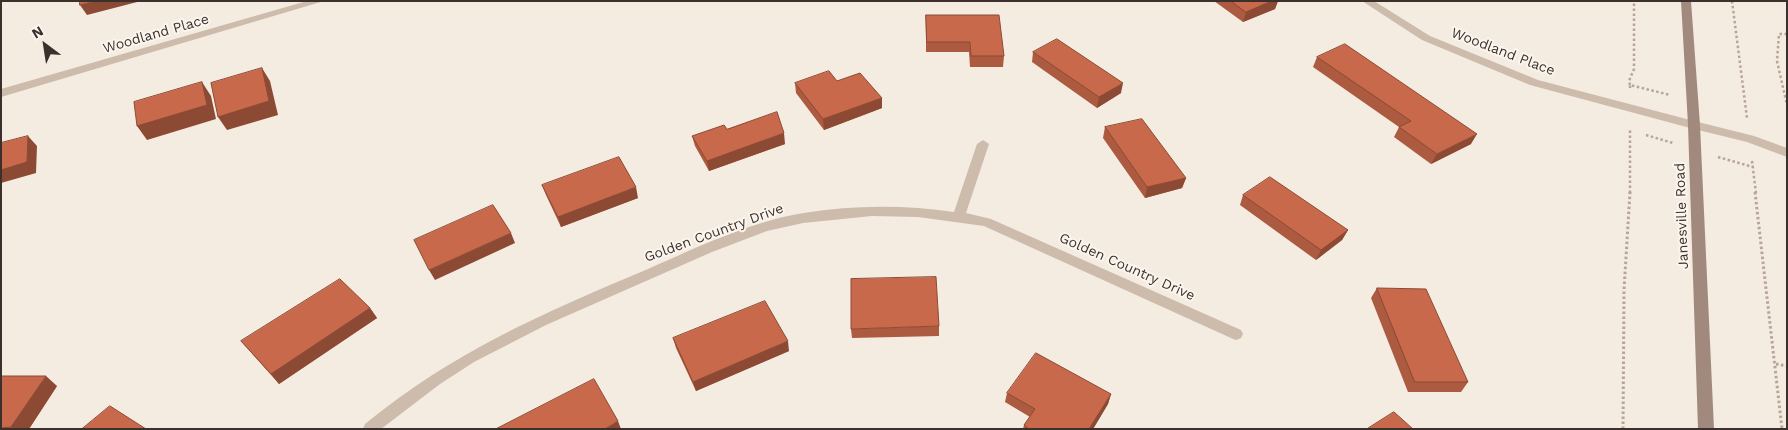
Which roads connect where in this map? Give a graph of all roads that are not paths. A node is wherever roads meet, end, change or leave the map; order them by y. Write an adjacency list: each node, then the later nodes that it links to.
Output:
1 (319, 1): 4 (street, Woodland Place)
2 (1367, 1): 5 (street, Woodland Place)
3 (1686, 1): 5 (main road, Janesville Road)
4 (1, 93)
5 (1694, 125): 7 (street, Woodland Place); 11 (main road, Janesville Road)
6 (983, 144): 8 (street)
7 (1787, 153)
8 (959, 216): 9 (street, Golden Country Drive); 10 (street, Golden Country Drive)
9 (1236, 334)
10 (370, 429)
11 (1706, 429)

